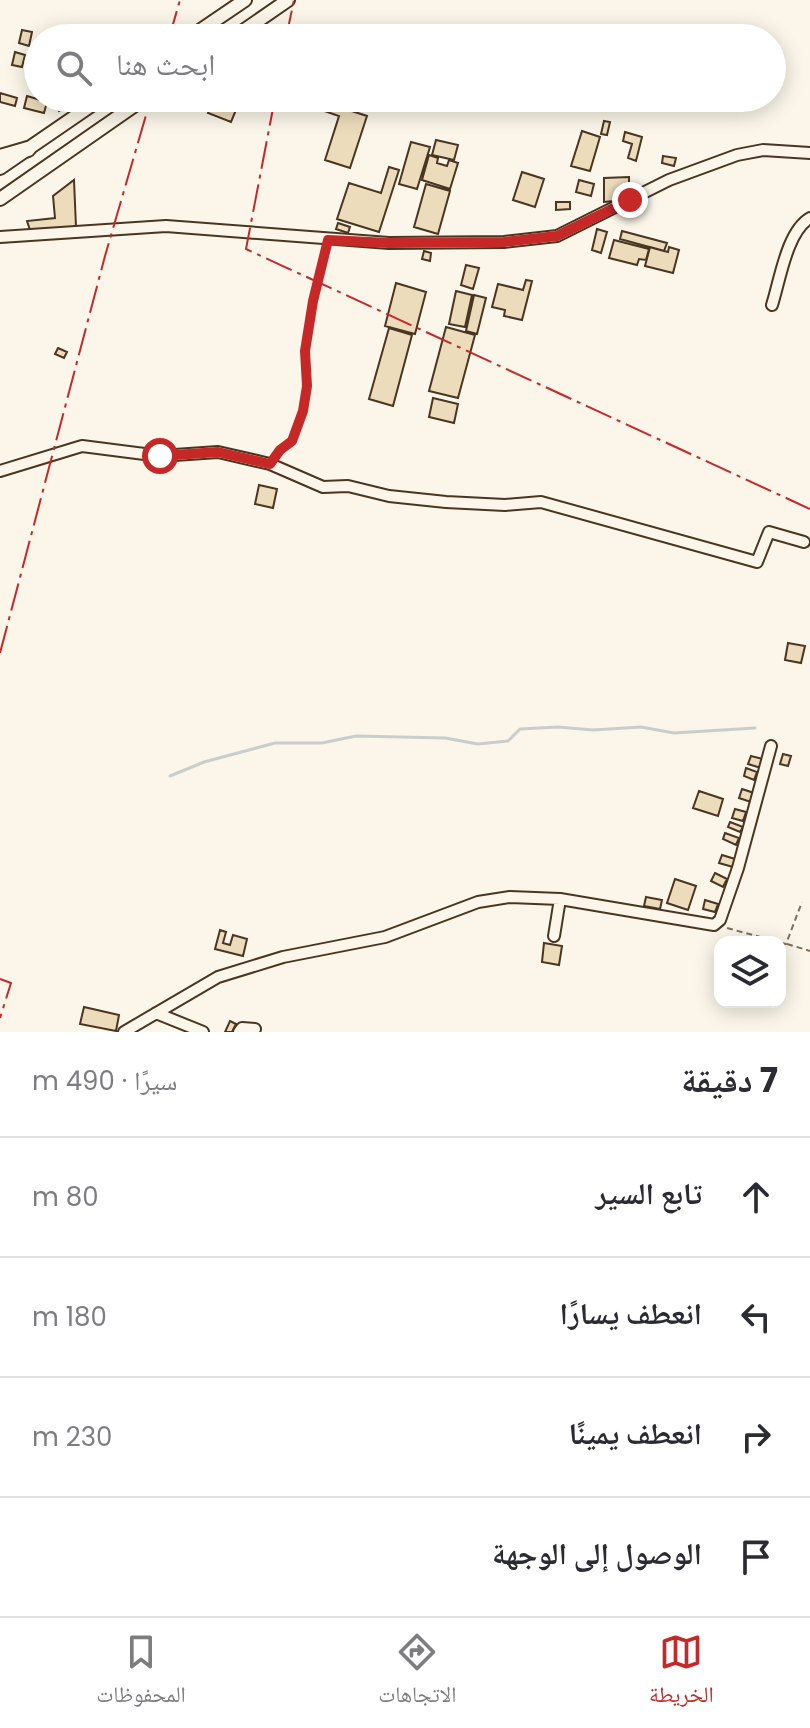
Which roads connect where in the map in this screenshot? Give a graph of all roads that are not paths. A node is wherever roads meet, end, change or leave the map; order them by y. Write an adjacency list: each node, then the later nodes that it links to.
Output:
1 (245, 0): 3 (main road)
2 (288, 0): 4 (main road)
3 (210, 24)
4 (253, 24)
5 (82, 112): 7 (main road)
6 (125, 112): 11 (main road)
7 (28, 149): 9 (highway); 10 (main road); 11 (main road)
8 (810, 153): 14 (street)
9 (0, 157)
10 (0, 168)
11 (44, 168): 12 (main road)
12 (0, 199)
13 (810, 218): 15 (street)
14 (0, 237)
15 (772, 305)
16 (0, 471): 17 (street)
17 (804, 542)
18 (771, 746): 19 (street)
19 (560, 899): 20 (street); 21 (street)
20 (554, 936)
21 (156, 1013): 23 (street); 24 (street)
22 (255, 1029): 25 (street)
23 (124, 1032)
24 (203, 1032)
25 (239, 1032)

